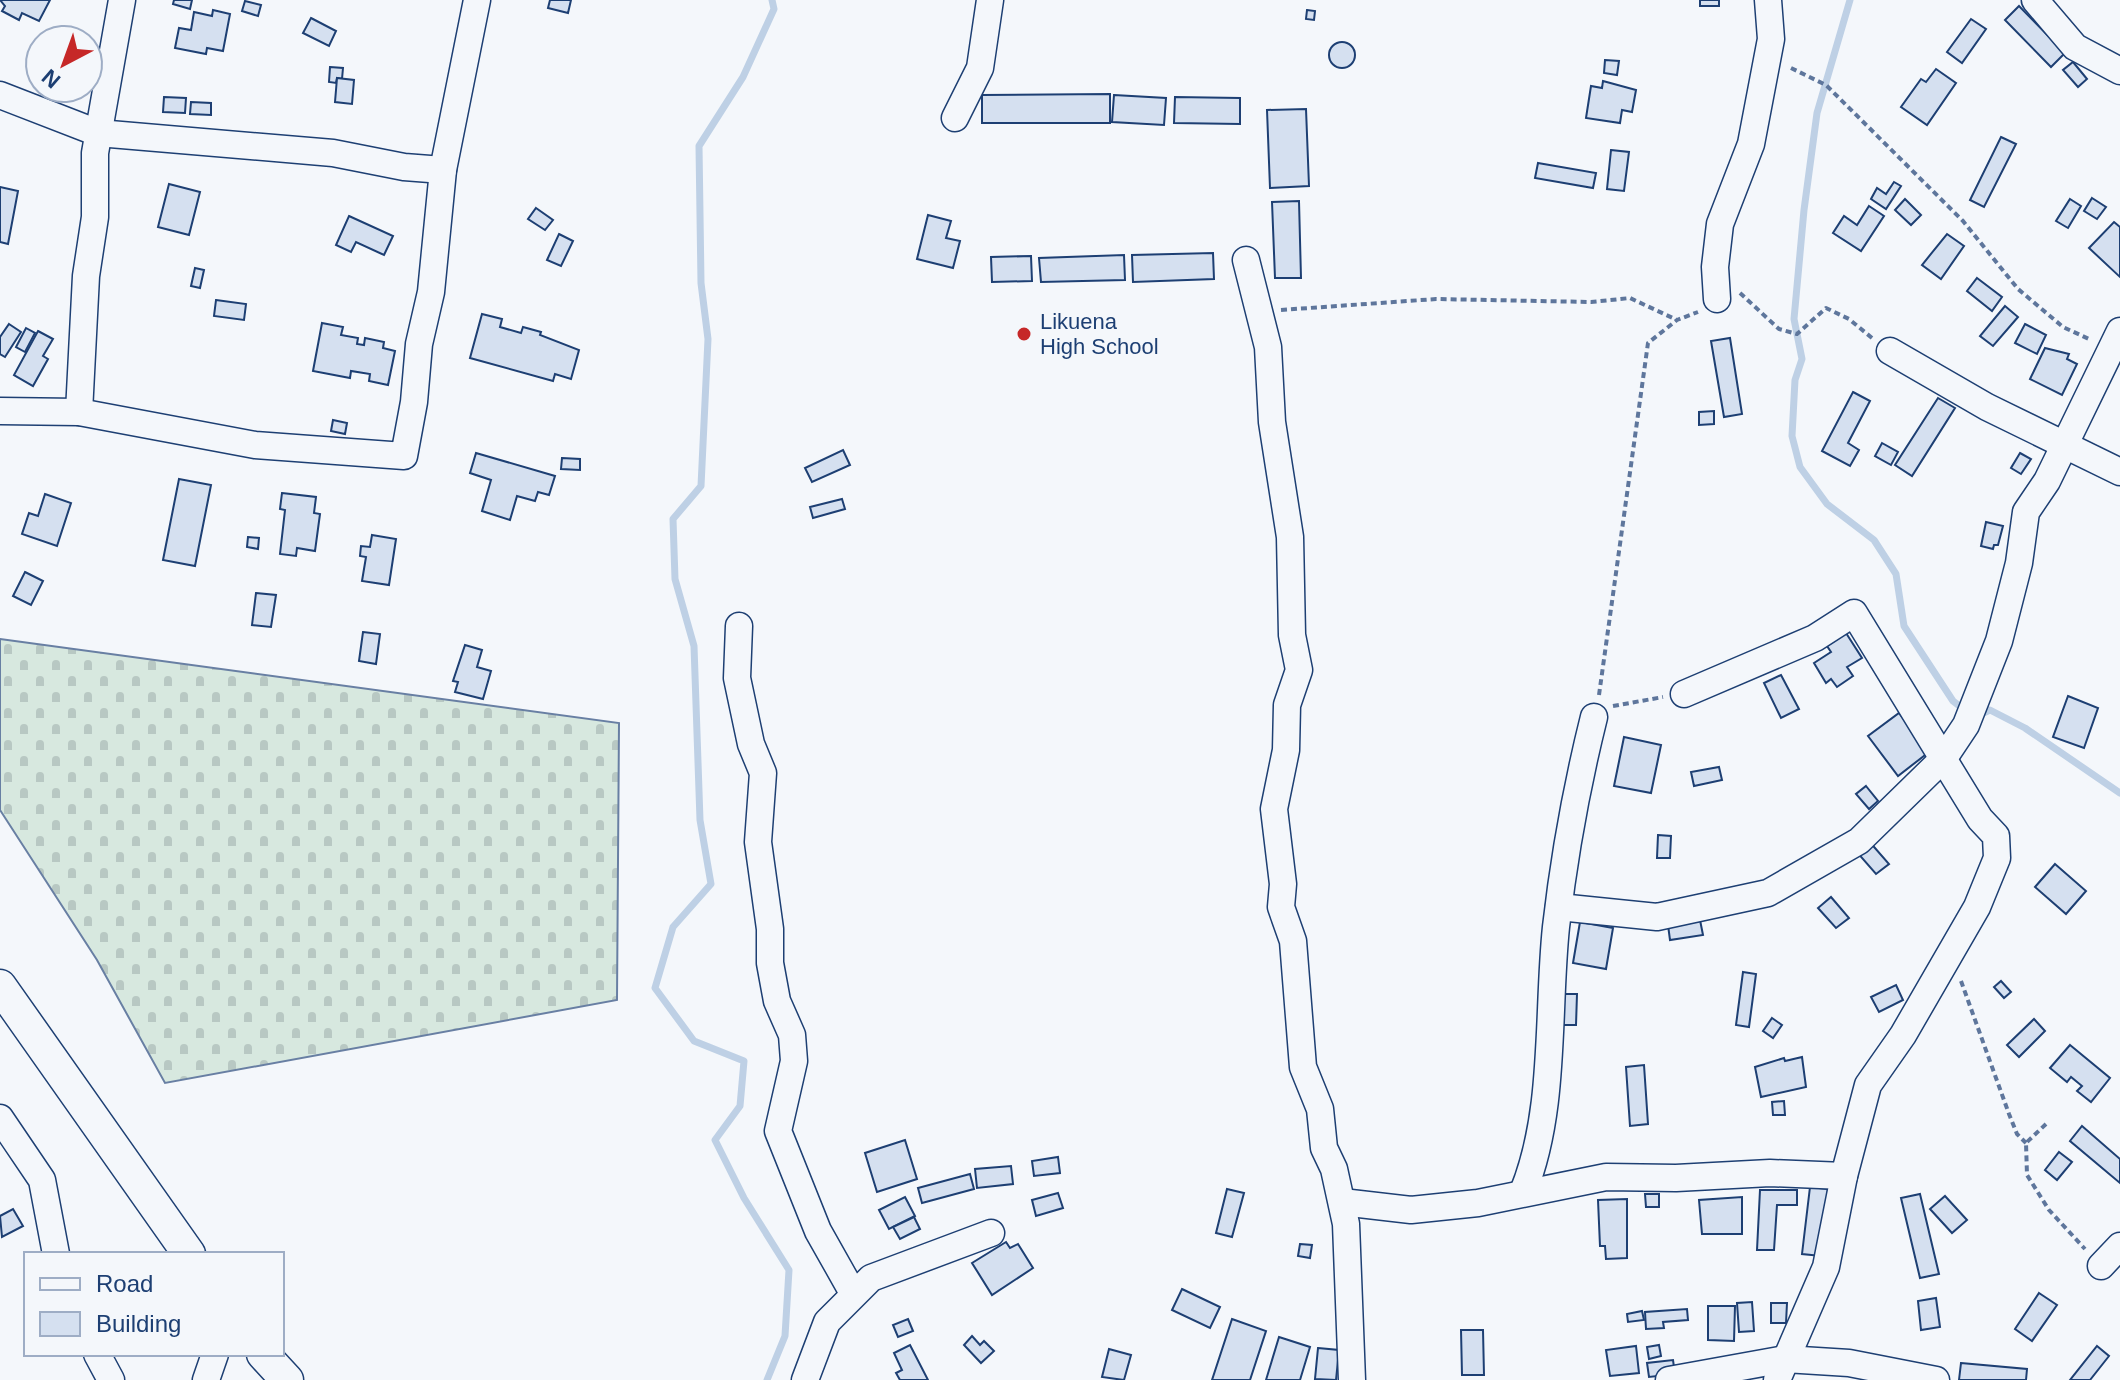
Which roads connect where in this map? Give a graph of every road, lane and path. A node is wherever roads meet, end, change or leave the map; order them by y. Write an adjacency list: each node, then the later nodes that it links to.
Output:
1 (122, 0): 10 (street)
2 (477, 0): 11 (street)
3 (990, 0): 9 (street)
4 (1768, 0): 6 (street)
5 (2035, 0): 7 (street)
6 (1765, 55): 13 (street); 17 (path)
7 (2120, 71)
8 (0, 95): 10 (street)
9 (955, 118)
10 (98, 133): 11 (street); 20 (street)
11 (443, 170): 20 (street)
12 (1246, 260): 15 (street)
13 (1715, 267): 14 (street); 18 (path)
14 (1717, 299): 16 (path)
15 (1259, 311): 16 (path); 35 (street)
16 (1677, 320): 25 (path)
17 (2114, 340): 21 (street)
18 (1890, 351): 21 (street)
19 (0, 411): 20 (street)
20 (79, 412)
21 (2063, 443): 22 (street); 26 (street)
22 (2120, 472)
23 (739, 626): 41 (street)
24 (1684, 694): 25 (path); 26 (street)
25 (1594, 717): 27 (street)
26 (1944, 758): 27 (street); 28 (street)
27 (1559, 907): 34 (street)
28 (1948, 958): 32 (path); 33 (street)
29 (0, 986): 39 (main road)
30 (0, 1118): 38 (street)
31 (2046, 1124): 32 (path)
32 (2026, 1143): 40 (path)
33 (1844, 1176): 34 (street); 45 (street)
34 (1523, 1192): 35 (street)
35 (1342, 1202): 50 (street)
36 (991, 1233): 41 (street)
37 (2120, 1246): 40 (street)
38 (56, 1252)
39 (188, 1252)
40 (2101, 1266)
41 (853, 1293): 49 (street)
42 (98, 1356): 46 (street)
43 (214, 1356): 47 (street)
44 (265, 1356): 48 (main road)
45 (1781, 1370): 51 (street); 52 (street)
46 (111, 1380)
47 (206, 1380)
48 (287, 1380)
49 (805, 1380)
50 (1352, 1380)
51 (1669, 1380)
52 (1936, 1380)

